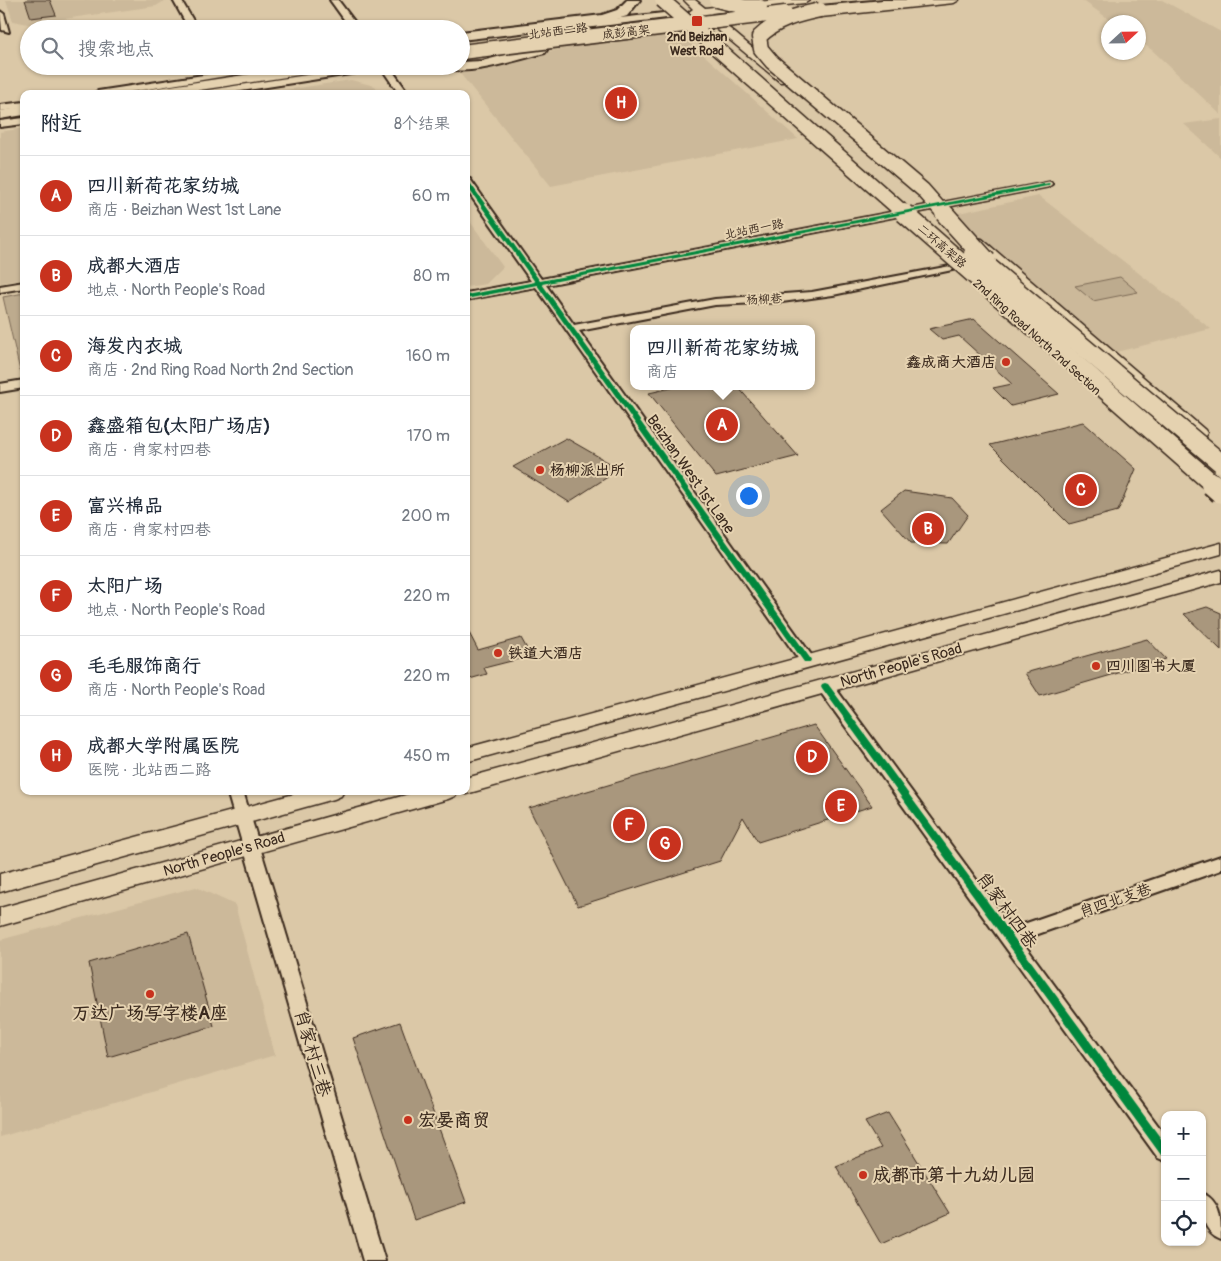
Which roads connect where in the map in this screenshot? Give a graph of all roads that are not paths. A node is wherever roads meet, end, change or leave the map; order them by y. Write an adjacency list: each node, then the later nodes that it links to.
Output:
1 (177, 0): 15 (street)
2 (334, 0): 16 (street)
3 (634, 0): 21 (highway)
4 (655, 0): 12 (main road, 2nd Ring Road North 2nd Section)
5 (662, 0): 61 (highway, 二环高架路, bridge)
6 (689, 0): 13 (main road)
7 (716, 0): 11 (highway, bridge)
8 (858, 0): 11 (highway)
9 (921, 0): 11 (highway)
10 (954, 0): 17 (main road)
11 (812, 5): 13 (main road); 20 (highway, 成彭高架, bridge); 23 (highway, 成彭高架, bridge); 51 (highway, bridge)
12 (674, 8): 13 (main road); 18 (main road, 2nd Ring Road North 2nd Section); 22 (street, 北站西二路); 51 (highway, 二环高架路, bridge)
13 (702, 11): 17 (main road)
14 (0, 14): 19 (street)
15 (189, 20)
16 (349, 20)
17 (718, 25): 18 (main road); 48 (main road)
18 (688, 29): 25 (main road, 北站西二路); 49 (main road, 2nd Ring Road North 2nd Section)
19 (6, 30)
20 (615, 34): 24 (highway, 成彭高架, bridge); 26 (highway, bridge)
21 (470, 37)
22 (470, 37)
23 (470, 47)
24 (470, 51)
25 (470, 56)
26 (470, 65)
27 (226, 75): 32 (street)
28 (272, 75): 34 (highway)
29 (305, 75): 35 (highway)
30 (326, 75): 36 (street)
31 (391, 75): 37 (street)
32 (220, 76): 33 (street)
33 (125, 90)
34 (171, 90)
35 (206, 90)
36 (228, 90)
37 (401, 90)
38 (20, 106): 39 (street)
39 (0, 108)
40 (20, 112): 41 (highway)
41 (0, 114)
42 (20, 120): 43 (highway)
43 (0, 122)
44 (1047, 184): 48 (street, 北站西一路)
45 (470, 187): 46 (street, Beizhan West 1st Lane)
46 (481, 202): 47 (street); 52 (street, Beizhan West 1st Lane)
47 (470, 203)
48 (934, 206): 49 (street, 北站西一路); 59 (main road)
49 (896, 213): 50 (main road, 2nd Ring Road North 2nd Section); 52 (street, 北站西一路)
50 (956, 266): 56 (street, 杨柳巷); 62 (main road, 2nd Ring Road North 2nd Section)
51 (1000, 276): 60 (highway, 二环高架路, bridge)
52 (538, 282): 55 (street, 北站西一路); 56 (street, Beizhan West 1st Lane)
53 (20, 286): 54 (street)
54 (0, 289)
55 (470, 296)
56 (571, 329): 65 (street, Beizhan West 1st Lane)
57 (20, 385): 58 (street)
58 (0, 388)
59 (1221, 452)
60 (1221, 463)
61 (1221, 492)
62 (1221, 501)
63 (1221, 548): 65 (main road, North People's Road)
64 (1221, 576): 66 (main road, North People's Road)
65 (807, 660): 67 (main road, North People's Road)
66 (825, 686): 68 (main road, North People's Road); 77 (street, 肖家村四巷)
67 (470, 754)
68 (470, 785)
69 (236, 795): 72 (street, 肖家村三巷)
70 (320, 795): 72 (main road, North People's Road)
71 (434, 795): 73 (main road, North People's Road)
72 (243, 817): 73 (street, 肖家村三巷); 75 (main road, North People's Road)
73 (252, 846): 76 (main road, North People's Road); 81 (street, 肖家村三巷)
74 (1221, 862): 77 (street, 肖四北支巷)
75 (0, 882)
76 (0, 917)
77 (1008, 937): 78 (street, 肖家村四巷)
78 (1161, 1147)
79 (1206, 1208): 80 (street)
80 (1221, 1229)
81 (374, 1261)

